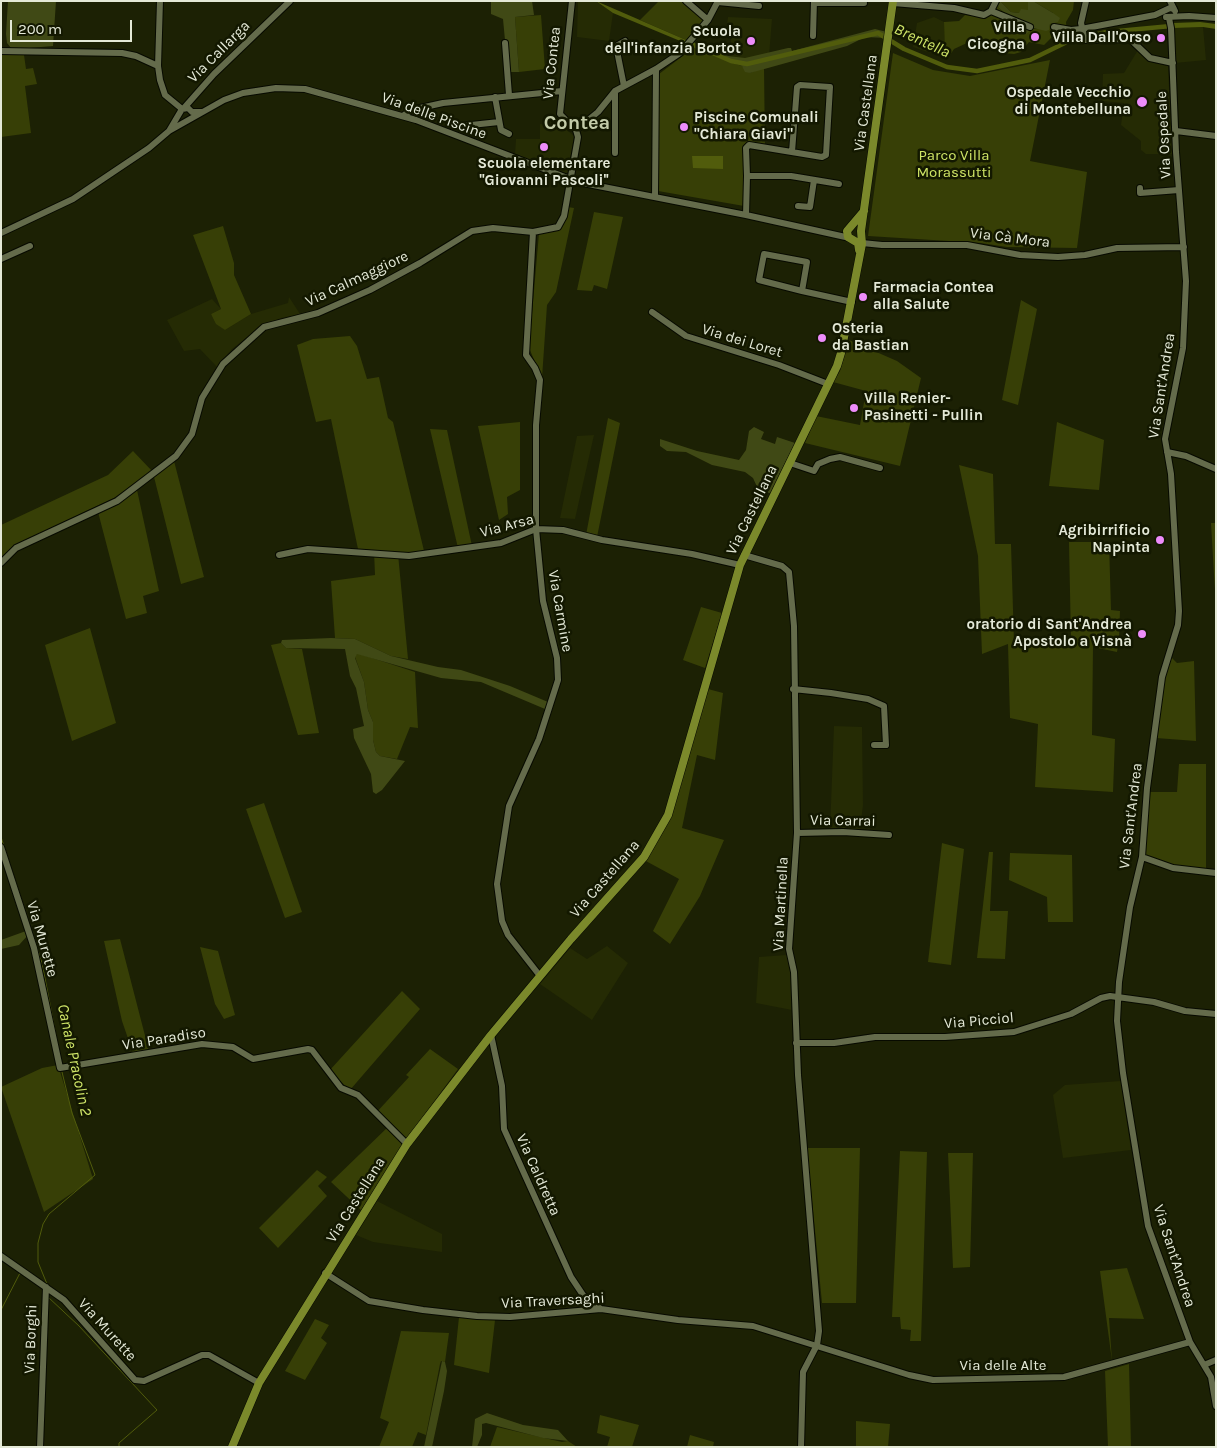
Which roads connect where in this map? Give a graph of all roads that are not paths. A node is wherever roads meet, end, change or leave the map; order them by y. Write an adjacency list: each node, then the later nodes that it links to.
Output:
1 (160, 1): 24 (street)
2 (290, 1): 31 (street, Via Callarga)
3 (572, 1): 27 (street, Via Contea)
4 (686, 1): 15 (street)
5 (996, 1): 12 (street)
6 (1086, 1): 18 (street)
7 (718, 2): 11 (street); 15 (street)
8 (814, 2): 9 (street); 19 (street)
9 (864, 2)
10 (893, 2): 12 (street); 50 (main road, Via Castellana)
11 (758, 6)
12 (992, 11): 16 (street)
13 (1171, 16): 14 (street); 18 (street); 23 (street, Via Ospedale)
14 (1216, 18)
15 (708, 20): 25 (street)
16 (1030, 26)
17 (1054, 27): 18 (street)
18 (1081, 29): 23 (street)
19 (813, 36)
20 (625, 41): 26 (street)
21 (504, 43): 29 (street)
22 (1, 51): 24 (street)
23 (1173, 63): 37 (street, Via Ospedale)
24 (158, 66): 31 (street)
25 (656, 69): 26 (street); 48 (street)
26 (624, 86): 28 (street)
27 (562, 91): 29 (street); 35 (street, Via Contea)
28 (615, 91): 35 (street); 41 (street)
29 (509, 95): 30 (street)
30 (495, 97): 32 (street); 33 (street)
31 (185, 112): 32 (street, Via delle Piscine); 36 (street, Via Callarga); 36 (street)
32 (403, 116): 43 (street, Via delle Piscine)
33 (498, 122): 34 (street); 38 (street)
34 (462, 126)
35 (576, 130): 43 (street)
36 (169, 131): 55 (street)
37 (1176, 132): 39 (street); 47 (street, Via Ospedale)
38 (509, 134)
39 (1216, 136)
40 (792, 152): 40 (street); 42 (street)
41 (615, 153)
42 (747, 176): 44 (street); 51 (street)
43 (570, 180): 48 (street, Via delle Piscine); 53 (street, Via Calmaggiore)
44 (814, 180): 45 (street); 49 (street)
45 (839, 184)
46 (1140, 188): 47 (street)
47 (1179, 190): 60 (street, Via Ospedale)
48 (655, 197): 51 (street, Via delle Piscine)
49 (798, 206)
50 (865, 209): 52 (main road); 54 (main road, Via Castellana)
51 (746, 215): 56 (street, Via delle Piscine)
52 (851, 225): 54 (main road); 56 (street); 57 (main road)
53 (533, 232): 71 (street, Via Carmine); 74 (street, Via Calmaggiore)
54 (861, 232): 57 (main road); 58 (main road, Via Castellana)
55 (1, 233)
56 (831, 233): 57 (street, Via delle Piscine)
57 (851, 239): 62 (main road, Via Castellana)
58 (862, 243): 60 (street, Via Cà Mora); 62 (main road, Via Castellana)
59 (30, 246): 61 (street)
60 (1184, 247): 67 (street, Via Sant'Andrea)
61 (1, 259)
62 (859, 260): 64 (main road, Via Castellana)
63 (802, 291): 63 (street); 64 (street)
64 (852, 302): 66 (main road, Via Castellana)
65 (652, 312): 66 (street, Via dei Loret)
66 (828, 384): 68 (main road, Via Castellana)
67 (1167, 452): 70 (street); 81 (street, Via Sant'Andrea)
68 (790, 463): 69 (street); 73 (main road, Via Castellana)
69 (880, 468)
70 (1216, 469)
71 (536, 529): 72 (street, Via Arsa); 75 (street, Via Arsa); 83 (street, Via Carmine)
72 (279, 556)
73 (744, 556): 75 (main road, Via Castellana); 76 (street, Via Martinella)
74 (1, 563)
75 (740, 565): 83 (main road, Via Castellana)
76 (793, 689): 77 (street); 78 (street, Via Martinella)
77 (874, 745)
78 (797, 833): 79 (street, Via Carrai); 87 (street, Via Martinella)
79 (889, 835)
80 (1, 847): 88 (street, Via Murette)
81 (1142, 857): 82 (street); 84 (street, Via Sant'Andrea)
82 (1216, 873)
83 (540, 976): 86 (main road, Via Castellana)
84 (1117, 996): 85 (street, Via Picciol); 87 (street, Via Picciol); 94 (street, Via Sant'Andrea)
85 (1216, 1014)
86 (491, 1035): 89 (main road, Via Castellana); 93 (street, Via Caldretta)
87 (796, 1043): 95 (street, Via Martinella)
88 (60, 1068): 89 (street, Via Paradiso)
89 (407, 1144): 91 (main road, Via Castellana)
90 (1, 1256): 92 (street, Via Borghi)
91 (326, 1273): 93 (street, Via Traversaghi); 98 (main road, Via Castellana)
92 (46, 1287): 98 (street, Via Murette); 100 (street, Via Borghi)
93 (601, 1309): 95 (street, Via Traversaghi)
94 (1190, 1342): 95 (street, Via delle Alte); 97 (street, Via Sant'Andrea)
95 (817, 1345): 102 (street)
96 (1216, 1360): 97 (street)
97 (1204, 1365): 99 (street, Via Sant'Andrea)
98 (259, 1383): 101 (main road, Via Castellana)
99 (1216, 1406)
100 (40, 1447)
101 (232, 1447)
102 (801, 1447)

